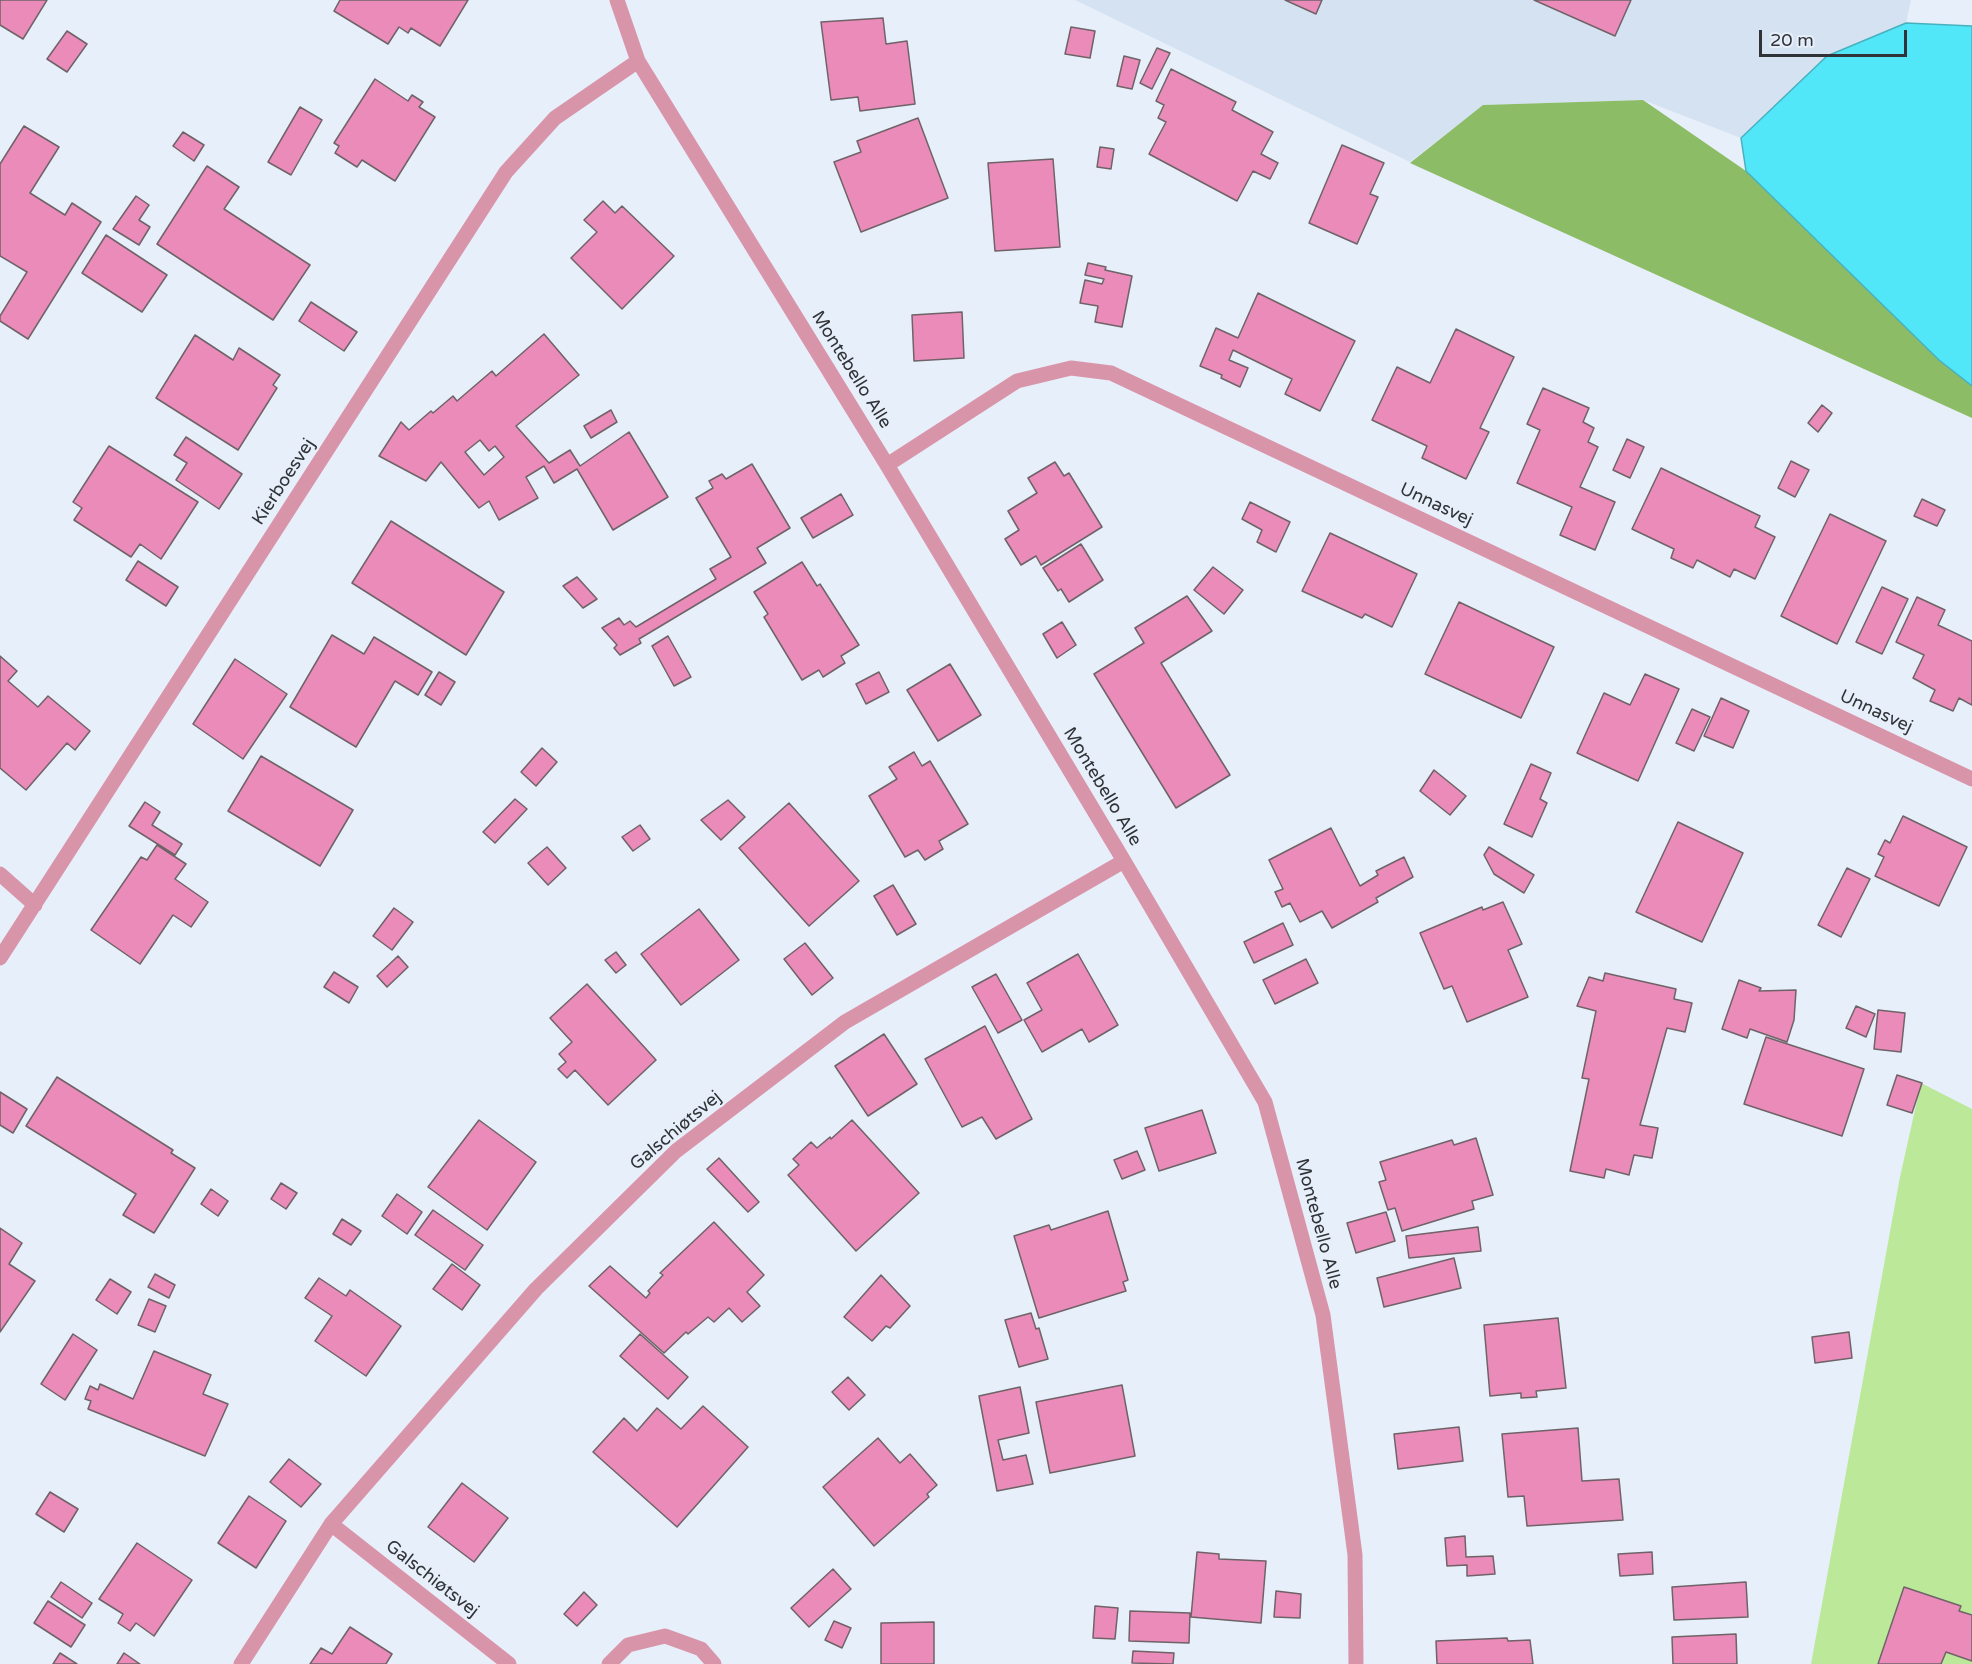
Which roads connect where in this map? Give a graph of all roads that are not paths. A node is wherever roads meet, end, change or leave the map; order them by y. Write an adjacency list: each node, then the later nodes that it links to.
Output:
1 (617, 0): 2 (street, Montebello Alle)
2 (638, 61): 3 (street, Montebello Alle); 7 (street, Kierboesvej)
3 (887, 465): 4 (street, Unnasvej); 5 (street, Montebello Alle)
4 (1972, 779)
5 (1124, 861): 9 (street, Galschiøtsvej); 14 (street, Montebello Alle)
6 (0, 874): 7 (street)
7 (35, 905): 8 (street, Kierboesvej)
8 (0, 958)
9 (331, 1524): 10 (street, Galschiøtsvej); 11 (street, Galschiøtsvej)
10 (241, 1664)
11 (509, 1664)
12 (609, 1664): 13 (street)
13 (714, 1664)
14 (1356, 1664)

